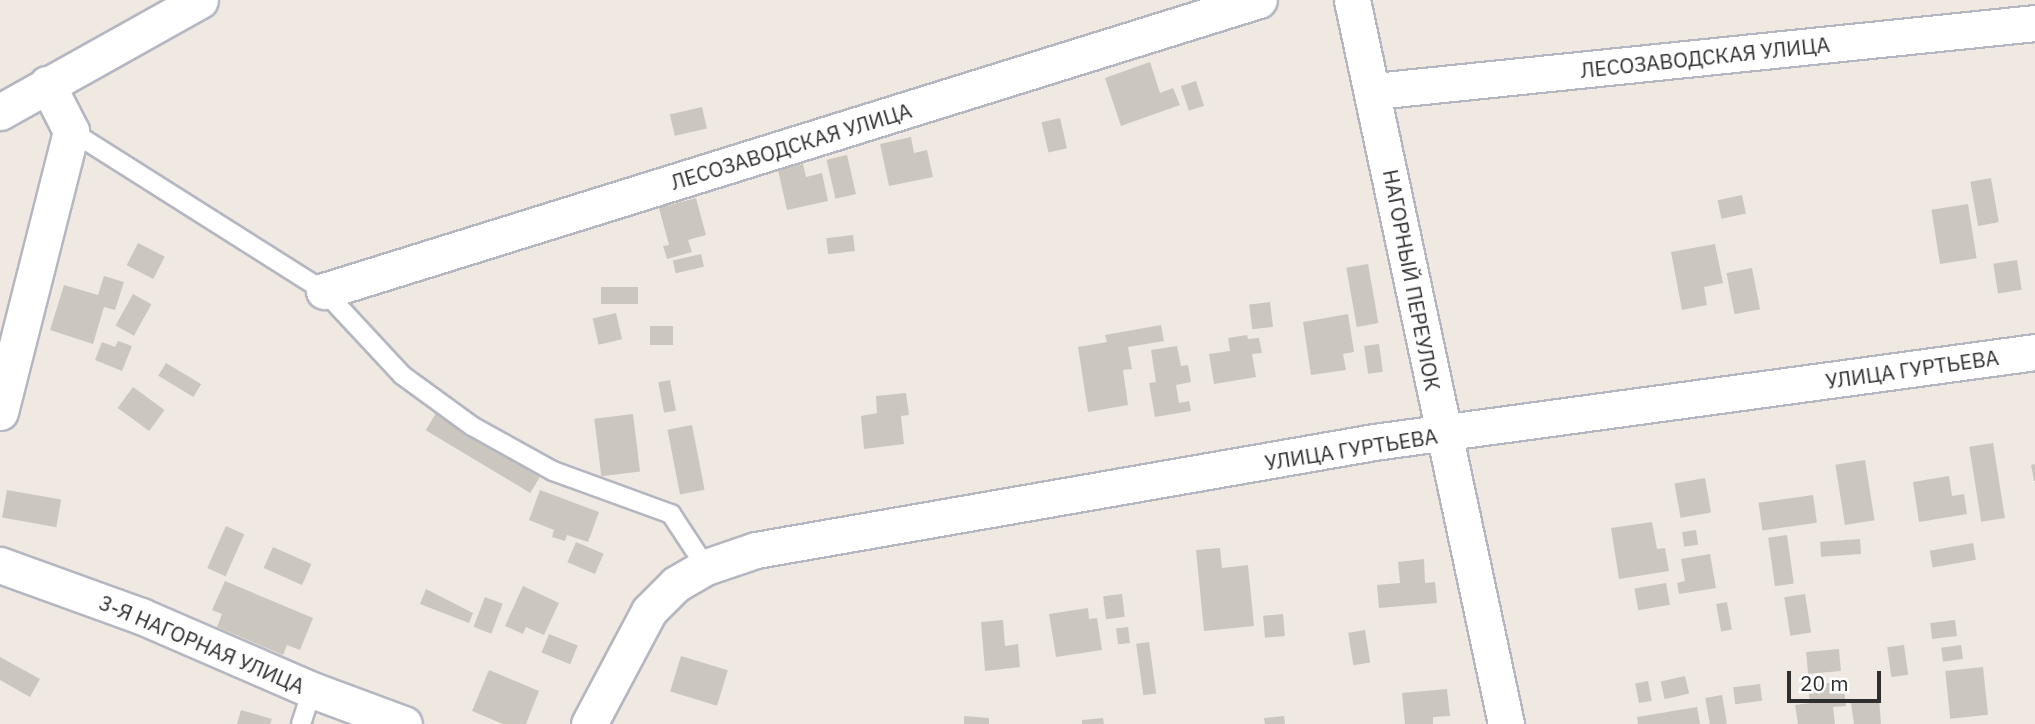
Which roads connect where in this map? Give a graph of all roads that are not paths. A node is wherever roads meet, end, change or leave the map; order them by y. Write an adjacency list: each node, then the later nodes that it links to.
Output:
1 (201, 0): 5 (street)
2 (1259, 0): 9 (street, ЛЕСОЗАВОДСКАЯ УЛИЦА)
3 (1352, 0): 6 (street, НАГОРНЫЙ ПЕРЕУЛОК)
4 (2035, 23): 6 (street, ЛЕСОЗАВОДСКАЯ УЛИЦА)
5 (47, 84): 7 (street); 8 (street)
6 (1375, 91): 12 (street, НАГОРНЫЙ ПЕРЕУЛОК)
7 (0, 112)
8 (71, 131): 9 (lane); 11 (street)
9 (324, 291): 14 (lane)
10 (2035, 352): 12 (street, УЛИЦА ГУРТЬЕВА)
11 (0, 412)
12 (1441, 434): 14 (street, УЛИЦА ГУРТЬЕВА); 19 (street, НАГОРНЫЙ ПЕРЕУЛОК)
13 (0, 565): 15 (street, 3-Я НАГОРНАЯ УЛИЦА)
14 (706, 567): 18 (street, УЛИЦА ГУРТЬЕВА)
15 (312, 690): 16 (lane); 17 (street, 3-Я НАГОРНАЯ УЛИЦА)
16 (301, 724)
17 (404, 724)
18 (589, 724)
19 (1506, 724)

